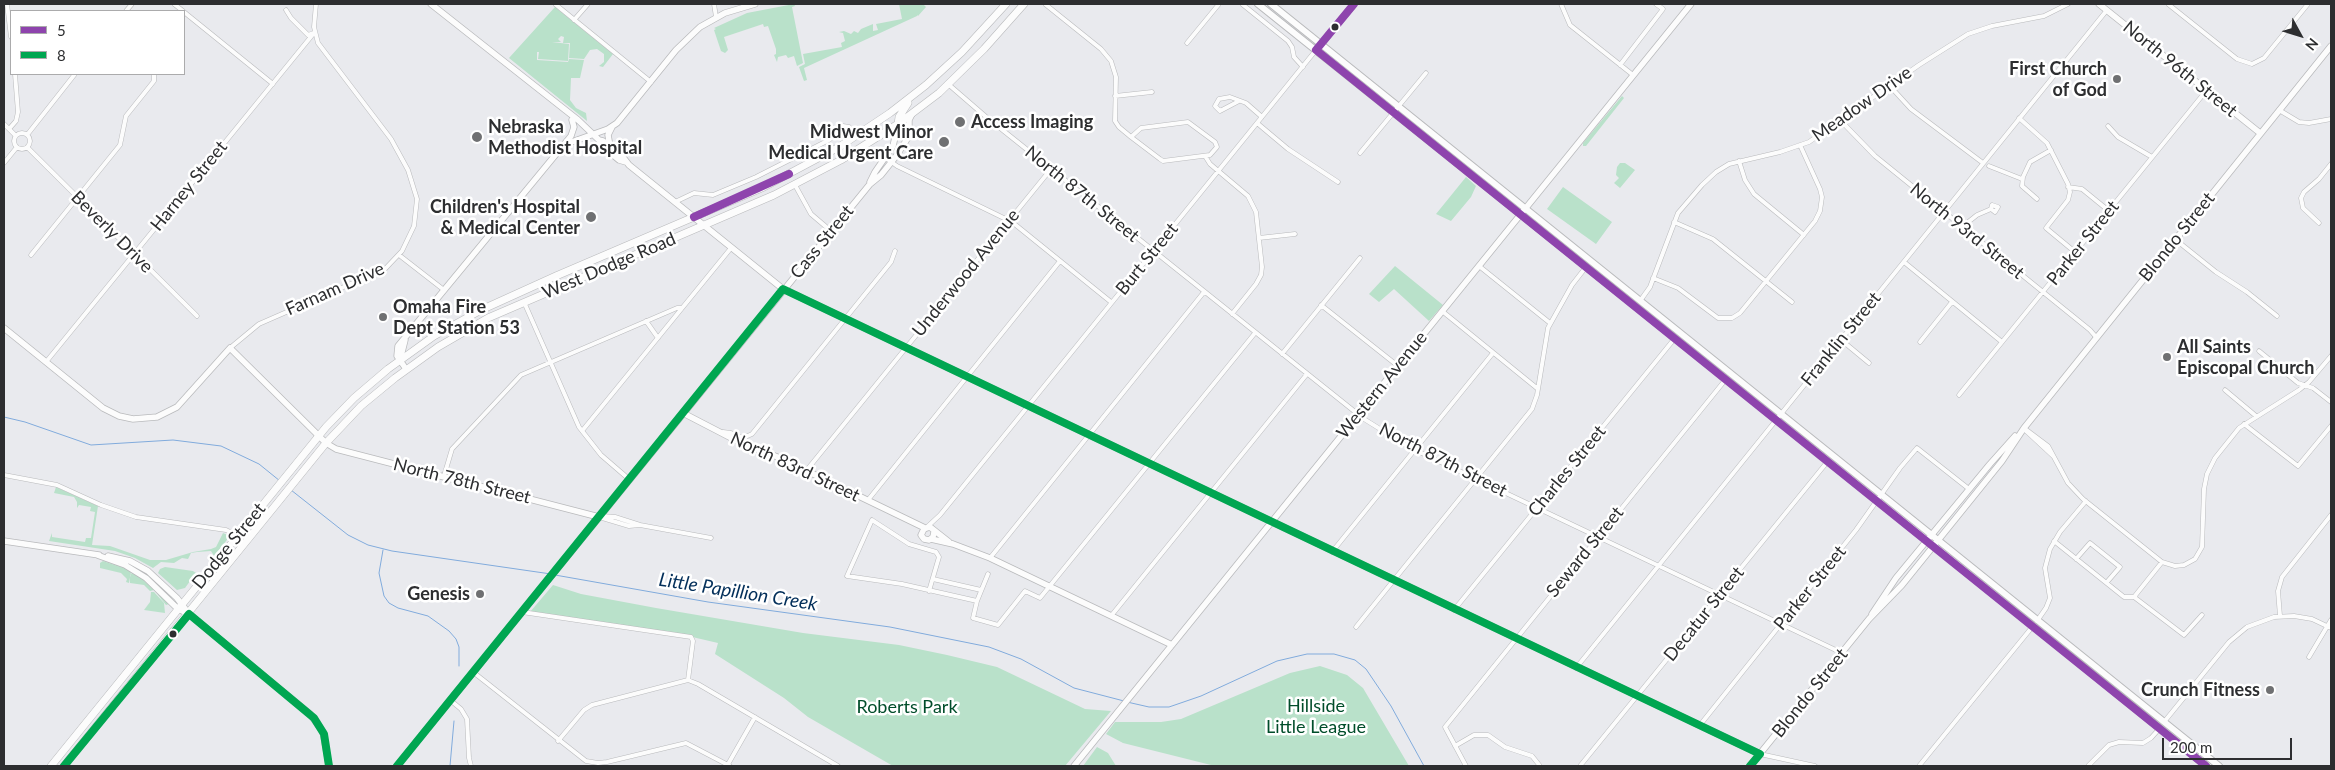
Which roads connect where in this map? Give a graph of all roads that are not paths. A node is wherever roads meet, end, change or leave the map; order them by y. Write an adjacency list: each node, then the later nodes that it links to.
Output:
1 (7, 4): 30 (street)
2 (316, 4): 31 (street)
3 (431, 4): 54 (street)
4 (555, 4): 29 (street)
5 (588, 4): 29 (street)
6 (714, 4): 28 (street)
7 (755, 4): 28 (street)
8 (1006, 4): 49 (highway, West Dodge Road)
9 (1024, 4): 45 (highway, West Dodge Road)
10 (1045, 4): 50 (street)
11 (1219, 4): 32 (street)
12 (1242, 4): 37 (street)
13 (1258, 4): 35 (main road)
14 (1271, 4): 33 (main road)
15 (1354, 4): 33 (street, Burt Street)
16 (1561, 4): 36 (street)
17 (1656, 4): 23 (street)
18 (1682, 4): 24 (street)
19 (2068, 4): 46 (street, Meadow Drive)
20 (2099, 4): 26 (street, North 96th Street)
21 (2168, 4): 22 (street)
22 (2308, 4)
23 (1664, 6): 36 (street)
24 (1690, 6): 42 (street, Western Avenue)
25 (286, 10): 31 (street)
26 (2107, 10): 47 (street, North 96th Street); 60 (street, Franklin Street)
27 (185, 14): 44 (street)
28 (716, 17): 43 (street)
29 (574, 20): 43 (street)
30 (10, 29)
31 (314, 33): 44 (street, Harney Street); 51 (street, Farnam Drive)
32 (1187, 43)
33 (1321, 44): 35 (street, Burt Street); 55 (main road)
34 (2331, 46): 56 (street, Blondo Street)
35 (1316, 50): 37 (street, Burt Street); 57 (main road)
36 (1620, 65): 42 (street)
37 (1303, 67): 59 (street, Burt Street)
38 (1426, 74): 55 (street)
39 (15, 75): 70 (street)
40 (74, 75): 73 (street)
41 (155, 75): 102 (street)
42 (1633, 75): 105 (street, Western Avenue)
43 (651, 82): 69 (street)
44 (273, 84): 125 (street, Harney Street)
45 (948, 84): 58 (highway, West Dodge Road); 95 (street, North 87th Street)
46 (1889, 85): 63 (street, Meadow Drive); 91 (street)
47 (2206, 91): 71 (street, North 96th Street); 86 (street, Parker Street)
48 (1152, 92): 50 (street)
49 (913, 95): 67 (highway); 75 (highway, West Dodge Road)
50 (1116, 96): 76 (street)
51 (359, 97): 53 (street); 126 (street, Farnam Drive)
52 (1239, 100): 52 (street); 59 (street)
53 (354, 101)
54 (557, 105): 62 (street); 66 (street)
55 (1399, 106): 57 (street); 105 (main road)
56 (2280, 110): 61 (street); 71 (street, Blondo Street)
57 (1394, 112): 84 (street); 109 (main road)
58 (912, 114): 67 (highway, West Dodge Road); 92 (street, Cass Street)
59 (1262, 117): 64 (street, Burt Street)
60 (2019, 118): 83 (street); 91 (street, Franklin Street)
61 (2331, 119)
62 (572, 120): 66 (street); 82 (street)
63 (1841, 121): 79 (street, Meadow Drive); 108 (street, North 93rd Street)
64 (1258, 123): 96 (street, Burt Street); 98 (street)
65 (4, 124): 70 (street)
66 (580, 124): 72 (street)
67 (898, 124): 87 (street, Cass Street); 100 (highway, West Dodge Road)
68 (2108, 126): 86 (street)
69 (612, 127): 72 (street); 78 (street)
70 (9, 129): 74 (street)
71 (2260, 133): 120 (street, Blondo Street)
72 (592, 134): 77 (street); 82 (street)
73 (27, 135): 74 (street); 81 (street)
74 (16, 136): 80 (street)
75 (855, 136): 104 (street); 110 (highway, West Dodge Road)
76 (1131, 137): 85 (street); 85 (street)
77 (599, 140): 78 (street); 90 (street)
78 (610, 146): 90 (street)
79 (1800, 146): 88 (street, Meadow Drive); 118 (street)
80 (17, 147): 81 (street); 89 (street)
81 (27, 147): 102 (street, Beverly Drive)
82 (561, 147): 135 (street)
83 (2051, 150): 97 (street); 101 (street)
84 (1360, 153)
85 (1206, 156): 96 (street)
86 (2152, 157): 107 (street, Parker Street)
87 (886, 158): 92 (street); 99 (street, Cass Street)
88 (1739, 161): 112 (street, Meadow Drive); 118 (street)
89 (4, 162)
90 (626, 162): 104 (street)
91 (1983, 162): 108 (street, Franklin Street)
92 (891, 163): 99 (street, Cass Street); 111 (street)
93 (2331, 164): 113 (street)
94 (1989, 166): 97 (street)
95 (1051, 169): 111 (street, Underwood Avenue); 123 (street, North 87th Street)
96 (1218, 171): 119 (street); 123 (street, Burt Street)
97 (2022, 179): 103 (street)
98 (1338, 182)
99 (870, 184): 116 (street, Cass Street)
100 (795, 185): 114 (highway, West Dodge Road); 116 (street)
101 (2068, 188): 107 (street); 124 (street)
102 (77, 198): 125 (street, Beverly Drive); 127 (street)
103 (2037, 199)
104 (675, 202): 110 (street)
105 (1526, 208): 109 (street, Western Avenue); 139 (main road)
106 (1991, 209): 115 (street)
107 (2109, 211): 124 (street, Parker Street)
108 (1943, 212): 115 (street, North 93rd Street); 130 (street, Franklin Street)
109 (1521, 214): 131 (street, Western Avenue); 132 (main road)
110 (694, 217): 114 (street); 169 (highway, West Dodge Road)
111 (1009, 220): 129 (street); 164 (street, Underwood Avenue)
112 (1674, 222): 133 (street, Meadow Drive); 134 (street)
113 (2319, 223)
114 (703, 224): 121 (street); 140 (highway, West Dodge Road)
115 (1962, 227): 138 (street, North 93rd Street)
116 (831, 232): 136 (street, Cass Street)
117 (1295, 234): 119 (street)
118 (1804, 235): 134 (street)
119 (1259, 238): 148 (street)
120 (2176, 240): 150 (street); 157 (street, Blondo Street)
121 (731, 248): 136 (street); 146 (street)
122 (895, 251): 151 (street)
123 (1153, 251): 137 (street, North 87th Street); 141 (street, Burt Street)
124 (2075, 252): 138 (street, Parker Street)
125 (135, 254): 149 (street, Beverly Drive); 170 (street, Harney Street)
126 (399, 255): 135 (street); 163 (street, Farnam Drive)
127 (31, 256)
128 (1360, 258): 144 (street)
129 (1060, 261): 141 (street); 176 (street)
130 (1904, 262): 143 (street); 160 (street, Franklin Street)
131 (1479, 266): 147 (street, Western Avenue); 153 (street)
132 (1586, 267): 145 (main road); 153 (street)
133 (1653, 278): 134 (street); 139 (street, Meadow Drive)
134 (1766, 281): 142 (street)
135 (444, 290): 169 (street)
136 (783, 290): 151 (street); 184 (street, Cass Street)
137 (1204, 292): 148 (street, North 87th Street); 195 (street)
138 (2043, 292): 157 (street, North 93rd Street); 162 (street, Parker Street)
139 (1641, 300): 145 (street, Meadow Drive); 155 (main road)
140 (524, 302): 171 (street); 174 (highway, West Dodge Road)
141 (1112, 302): 183 (street, Burt Street)
142 (1792, 302)
143 (1952, 302): 161 (street); 162 (street)
144 (1321, 305): 167 (street); 173 (street)
145 (1636, 307): 159 (main road)
146 (682, 308): 152 (street); 158 (street)
147 (1442, 311): 166 (street); 173 (street, Western Avenue)
148 (1232, 314): 156 (street, North 87th Street)
149 (197, 316)
150 (2277, 316)
151 (845, 319): 164 (street); 194 (street)
152 (646, 321): 158 (street); 171 (street)
153 (1550, 323): 179 (street)
154 (4, 328): 170 (street)
155 (1680, 331): 159 (street, Charles Street); 185 (main road)
156 (1255, 333): 167 (street, North 87th Street); 201 (street)
157 (2096, 337): 191 (street, Blondo Street)
158 (658, 338): 192 (street)
159 (1674, 338): 177 (main road); 213 (street, Charles Street)
160 (1840, 340): 172 (street); 185 (street, Franklin Street)
161 (1920, 342)
162 (2002, 342): 181 (street, Parker Street)
163 (230, 348): 170 (street, Farnam Drive); 196 (street)
164 (906, 349): 176 (street); 202 (street, Underwood Avenue)
165 (2259, 351): 178 (street)
166 (1493, 353): 179 (street); 199 (street)
167 (1282, 354): 175 (street, North 87th Street)
168 (2331, 356): 178 (street)
169 (400, 360): 174 (street); 196 (highway, Dodge Street)
170 (46, 362)
171 (550, 362): 192 (street); 204 (street)
172 (1869, 363)
173 (1398, 366): 186 (street, Western Avenue)
174 (406, 369): 197 (highway, Dodge Street)
175 (1307, 374): 186 (street, North 87th Street); 208 (street)
176 (967, 377): 183 (street); 210 (street)
177 (1726, 379): 188 (main road); 222 (street, Seward Street)
178 (2305, 385): 182 (street); 187 (street)
179 (1538, 389): 205 (street)
180 (2225, 390): 187 (street)
181 (1959, 395)
182 (2331, 402)
183 (1028, 406): 195 (street); 214 (street, Burt Street)
184 (683, 413): 193 (street, North 83rd Street); 206 (street, Cass Street)
185 (1782, 413): 188 (street, Franklin Street); 209 (main road)
186 (1358, 415): 199 (street, North 87th Street); 217 (street, Western Avenue)
187 (2256, 416): 189 (street)
188 (1777, 419): 200 (main road); 236 (street, Franklin Street)
189 (2244, 424): 190 (street); 235 (street)
190 (2331, 426)
191 (2024, 428): 207 (street, Blondo Street); 212 (street); 224 (street, Blondo Street)
192 (582, 431): 206 (street)
193 (720, 432): 194 (street); 198 (street, North 83rd Street)
194 (752, 434): 198 (street)
195 (1088, 435): 201 (street); 233 (street)
196 (319, 436): 197 (street); 221 (highway, Dodge Street)
197 (326, 443): 204 (street, North 78th Street); 250 (highway, Dodge Street)
198 (752, 448): 202 (street, North 83rd Street)
199 (1415, 449): 205 (street, North 87th Street); 232 (street)
200 (1828, 461): 211 (main road); 244 (street, Decatur Street)
201 (1150, 464): 208 (street); 241 (street)
202 (806, 471): 210 (street, North 83rd Street)
203 (4, 475): 221 (street)
204 (444, 476): 216 (street, North 78th Street)
205 (1476, 478): 213 (street, North 87th Street); 239 (street)
206 (630, 480): 216 (street, Cass Street)
207 (1969, 489): 209 (street, Parker Street); 220 (street, Blondo Street)
208 (1210, 493): 217 (street); 252 (street)
209 (1882, 494): 211 (street, Parker Street); 220 (main road)
210 (868, 500): 218 (street, North 83rd Street)
211 (1878, 500): 226 (main road); 257 (street, Parker Street)
212 (2086, 501): 228 (street); 235 (street)
213 (1538, 507): 222 (street, North 87th Street); 248 (street, Charles Street)
214 (940, 515): 218 (street, Burt Street); 219 (street, Burt Street)
215 (2331, 515): 253 (street)
216 (599, 516): 223 (street); 249 (street, Cass Street)
217 (1271, 522): 232 (street); 262 (street, Western Avenue)
218 (924, 529): 219 (street); 225 (street)
219 (934, 531): 225 (street); 229 (street)
220 (1932, 534): 224 (main road); 226 (street, Blondo Street)
221 (238, 536): 247 (highway, Dodge Street)
222 (1598, 536): 236 (street, North 87th Street); 261 (street, Seward Street)
223 (711, 538)
224 (1939, 539): 230 (street, Blondo Street); 255 (main road)
225 (928, 540): 229 (street); 231 (street)
226 (1927, 540): 230 (main road); 254 (street, Blondo Street)
227 (4, 541): 247 (street)
228 (2054, 541): 234 (street); 255 (street)
229 (953, 544): 233 (street)
230 (1934, 545): 254 (street, Blondo Street); 258 (main road)
231 (922, 548): 238 (street); 243 (street)
232 (1332, 552): 239 (street)
233 (990, 558): 241 (street)
234 (2076, 559): 240 (street); 240 (street)
235 (2164, 563): 245 (street)
236 (1659, 565): 244 (street, North 87th Street); 265 (street, Franklin Street)
237 (988, 574): 242 (street)
238 (933, 579): 242 (street); 243 (street)
239 (1394, 580): 248 (street); 259 (street)
240 (2107, 582): 245 (street)
241 (1050, 587): 246 (street); 252 (street)
242 (981, 590): 246 (street)
243 (930, 591): 246 (street)
244 (1720, 594): 257 (street, North 87th Street); 268 (street, Decatur Street)
245 (2134, 597): 251 (street)
246 (977, 601)
247 (180, 607): 250 (street); 277 (highway, Dodge Street)
248 (1454, 610): 261 (street)
249 (522, 612): 266 (street, Cass Street); 267 (street)
250 (188, 614): 278 (highway, Dodge Street); 279 (street)
251 (2202, 615)
252 (1111, 616): 262 (street)
253 (2280, 616): 260 (street); 271 (street)
254 (1869, 619): 263 (street, Blondo Street)
255 (2038, 619): 258 (street); 271 (main road)
256 (2331, 620): 260 (street)
257 (1781, 623): 263 (street, North 87th Street); 272 (street, Parker Street)
258 (2033, 626): 273 (main road); 290 (street)
259 (1356, 627)
260 (2330, 627): 264 (street)
261 (1515, 639): 265 (street); 275 (street, Seward Street)
262 (1172, 645): 284 (street, Western Avenue)
263 (1842, 653): 276 (street, Blondo Street)
264 (2309, 657)
265 (1576, 668): 268 (street)
266 (473, 672): 269 (street, Cass Street); 274 (street)
267 (688, 680): 270 (street); 274 (street)
268 (1637, 696): 272 (street); 287 (street, Decatur Street)
269 (450, 700): 280 (street, Cass Street); 281 (street)
270 (755, 717): 282 (street); 283 (street)
271 (2164, 722): 273 (street); 293 (main road)
272 (1700, 725): 276 (street)
273 (2159, 728): 291 (street); 292 (main road)
274 (558, 741): 282 (street)
275 (1455, 746): 285 (street); 286 (street)
276 (1760, 754): 288 (street, Blondo Street); 289 (street)
277 (51, 766)
278 (64, 766)
279 (329, 766)
280 (397, 766)
281 (471, 766)
282 (728, 766)
283 (838, 766)
284 (1074, 766)
285 (1466, 766)
286 (1540, 766)
287 (1580, 766)
288 (1750, 766)
289 (1815, 766)
290 (1919, 766)
291 (2088, 766)
292 (2206, 766)
293 (2219, 766)

